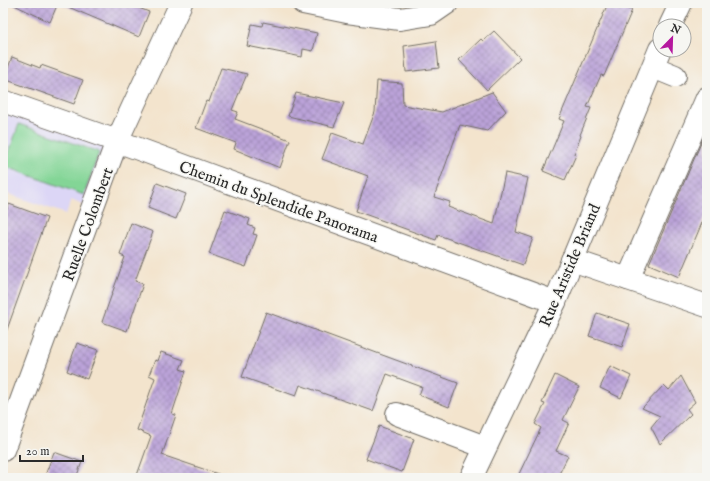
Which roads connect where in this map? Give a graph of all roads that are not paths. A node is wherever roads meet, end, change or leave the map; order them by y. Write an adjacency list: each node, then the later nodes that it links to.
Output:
1 (181, 3): 12 (street, Ruelle Colombert)
2 (303, 3): 3 (street)
3 (448, 3)
4 (676, 3): 6 (street)
5 (681, 3): 7 (street)
6 (672, 18)
7 (674, 18)
8 (656, 58): 9 (street); 13 (street, Rue Aristide Briand)
9 (675, 76)
10 (707, 98): 14 (street)
11 (3, 101): 12 (street, Chemin du Splendide Panorama)
12 (118, 141): 15 (street, Chemin du Splendide Panorama); 19 (street, Ruelle Colombert)
13 (572, 260): 14 (street); 15 (street, Rue Aristide Briand)
14 (628, 279): 16 (street)
15 (555, 302): 18 (street, Rue Aristide Briand)
16 (707, 306)
17 (397, 414): 18 (street)
18 (485, 447): 20 (street, Rue Aristide Briand)
19 (3, 450)
20 (471, 478)

